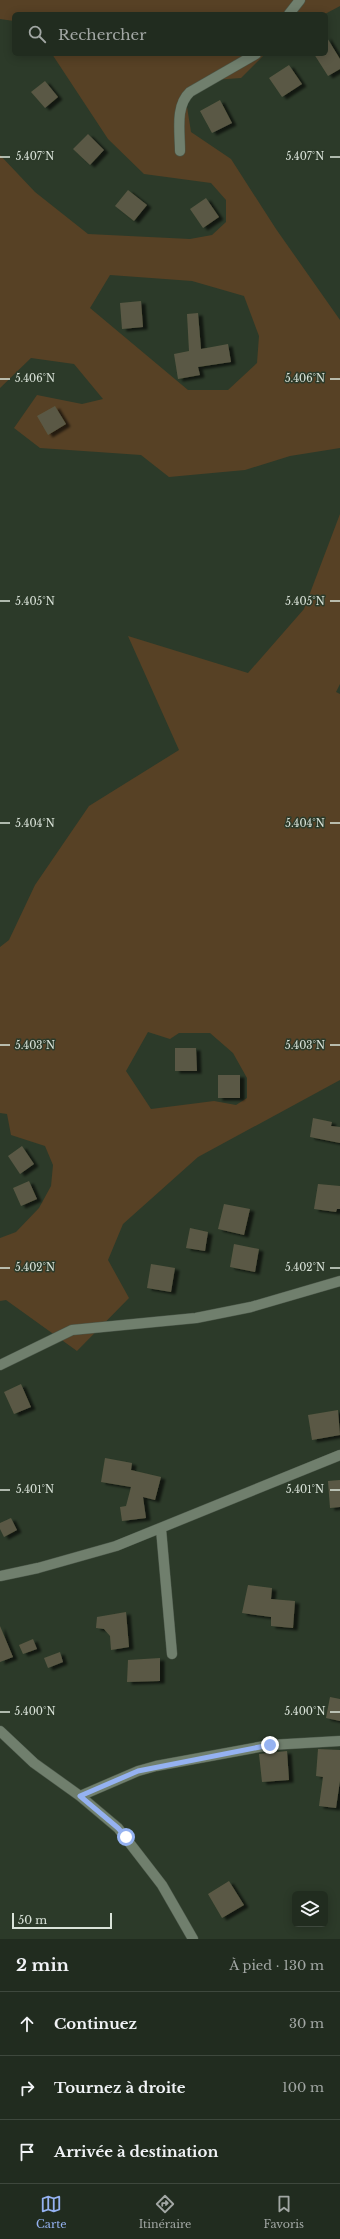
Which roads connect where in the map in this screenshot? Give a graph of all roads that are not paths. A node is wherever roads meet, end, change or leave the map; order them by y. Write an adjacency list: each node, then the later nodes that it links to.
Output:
1 (300, 0): 2 (street)
2 (291, 12)
3 (253, 56): 4 (street)
4 (180, 151)
5 (340, 1281): 6 (street)
6 (0, 1365)
7 (340, 1455): 8 (street)
8 (162, 1529): 9 (street); 10 (street)
9 (0, 1576)
10 (172, 1654)
11 (0, 1731): 13 (street)
12 (340, 1741): 13 (street)
13 (80, 1796): 14 (street)
14 (193, 1939)

